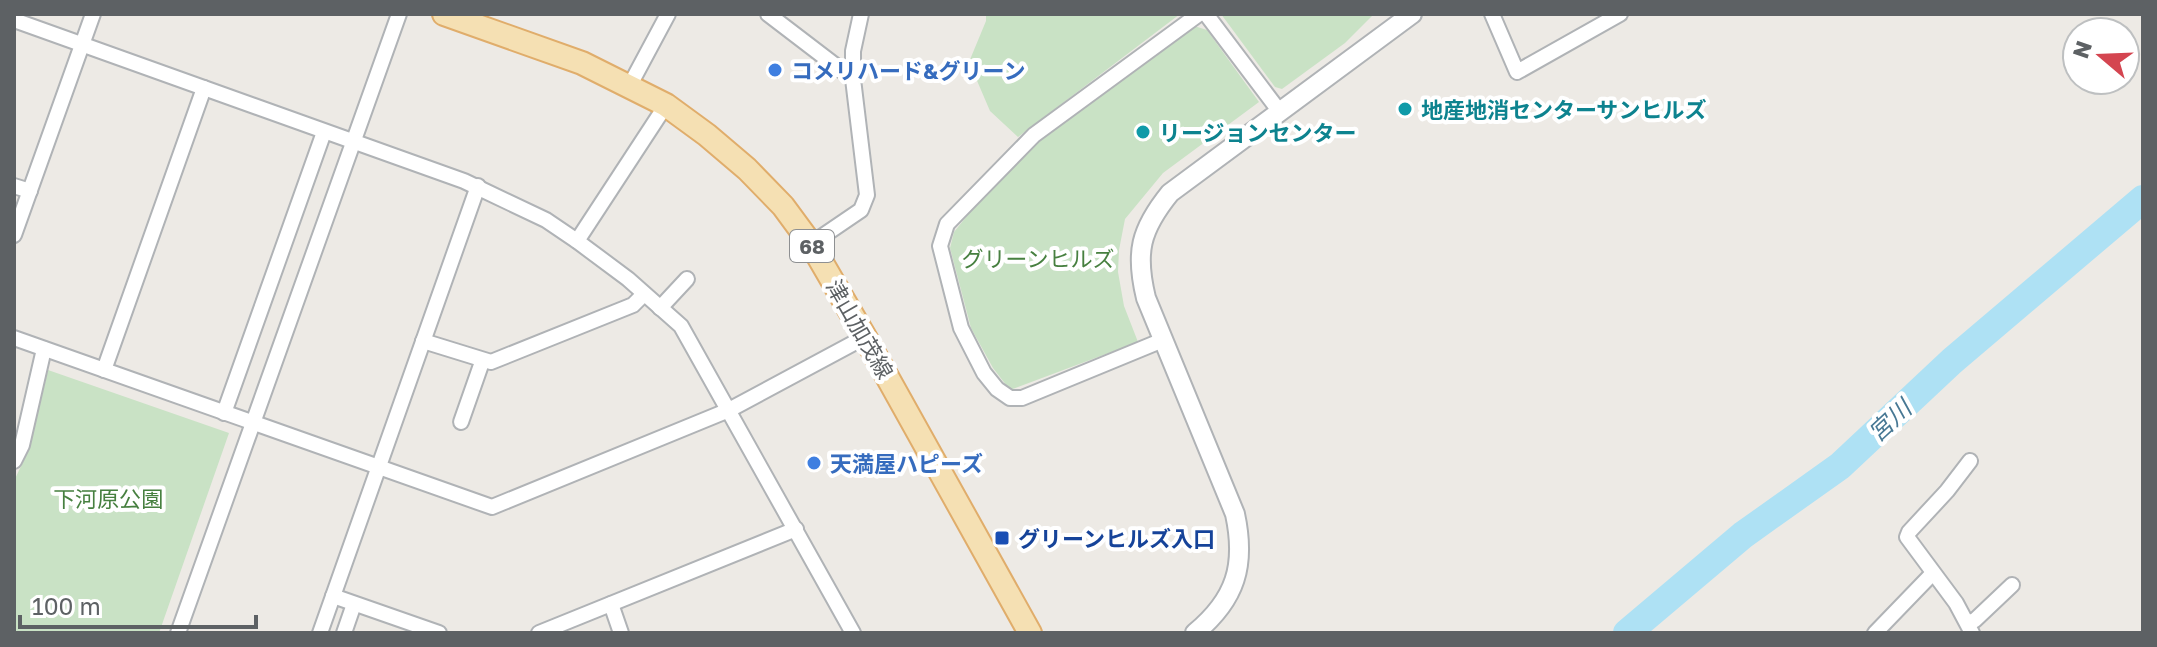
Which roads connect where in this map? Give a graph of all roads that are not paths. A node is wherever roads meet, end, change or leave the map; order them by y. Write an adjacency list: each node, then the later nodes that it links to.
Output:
1 (93, 14): 13 (street)
2 (399, 14): 20 (street)
3 (444, 14): 15 (main road, 津山加茂線 / 68)
4 (668, 14): 15 (street)
5 (768, 14): 14 (street)
6 (861, 14): 14 (street)
7 (1199, 14): 32 (street)
8 (1206, 14): 18 (street)
9 (1412, 14): 18 (street)
10 (1492, 14): 11 (street)
11 (1620, 14)
12 (14, 20): 13 (street)
13 (83, 45): 16 (street); 23 (street)
14 (853, 79): 26 (street)
15 (630, 85): 17 (main road, 津山加茂線 / 68)
16 (204, 88): 19 (street); 36 (street)
17 (666, 105): 25 (street); 26 (main road, 津山加茂線 / 68)
18 (1280, 112): 32 (street)
19 (324, 132): 20 (street); 38 (street)
20 (353, 142): 22 (street); 40 (street)
21 (14, 186): 23 (street)
22 (478, 186): 25 (street); 33 (street)
23 (30, 191): 24 (street)
24 (14, 235)
25 (577, 241): 28 (street)
26 (811, 244): 30 (main road, 津山加茂線 / 68)
27 (687, 279): 29 (street)
28 (644, 294): 29 (street); 35 (street)
29 (660, 308): 37 (street)
30 (865, 337): 37 (street); 59 (main road, 津山加茂線 / 68)
31 (14, 338): 34 (street)
32 (1163, 340): 60 (street)
33 (423, 341): 35 (street); 43 (street)
34 (44, 349): 36 (street); 41 (street)
35 (482, 362): 39 (street)
36 (104, 370): 38 (street)
37 (729, 410): 43 (street); 44 (street)
38 (224, 413): 40 (street)
39 (461, 422)
40 (252, 424): 43 (street); 52 (street)
41 (14, 461)
42 (1970, 461): 45 (street)
43 (378, 468): 47 (street)
44 (796, 529): 49 (street); 58 (street)
45 (1932, 574): 51 (street); 61 (street)
46 (2012, 585): 51 (street)
47 (333, 596): 48 (street); 53 (street)
48 (354, 604): 50 (street); 54 (street)
49 (611, 604): 56 (street); 57 (street)
50 (397, 626): 55 (street)
51 (1970, 628)
52 (178, 633)
53 (320, 633)
54 (344, 633)
55 (439, 633)
56 (539, 633)
57 (621, 633)
58 (853, 633)
59 (1030, 633)
60 (1195, 633)
61 (1875, 633)

